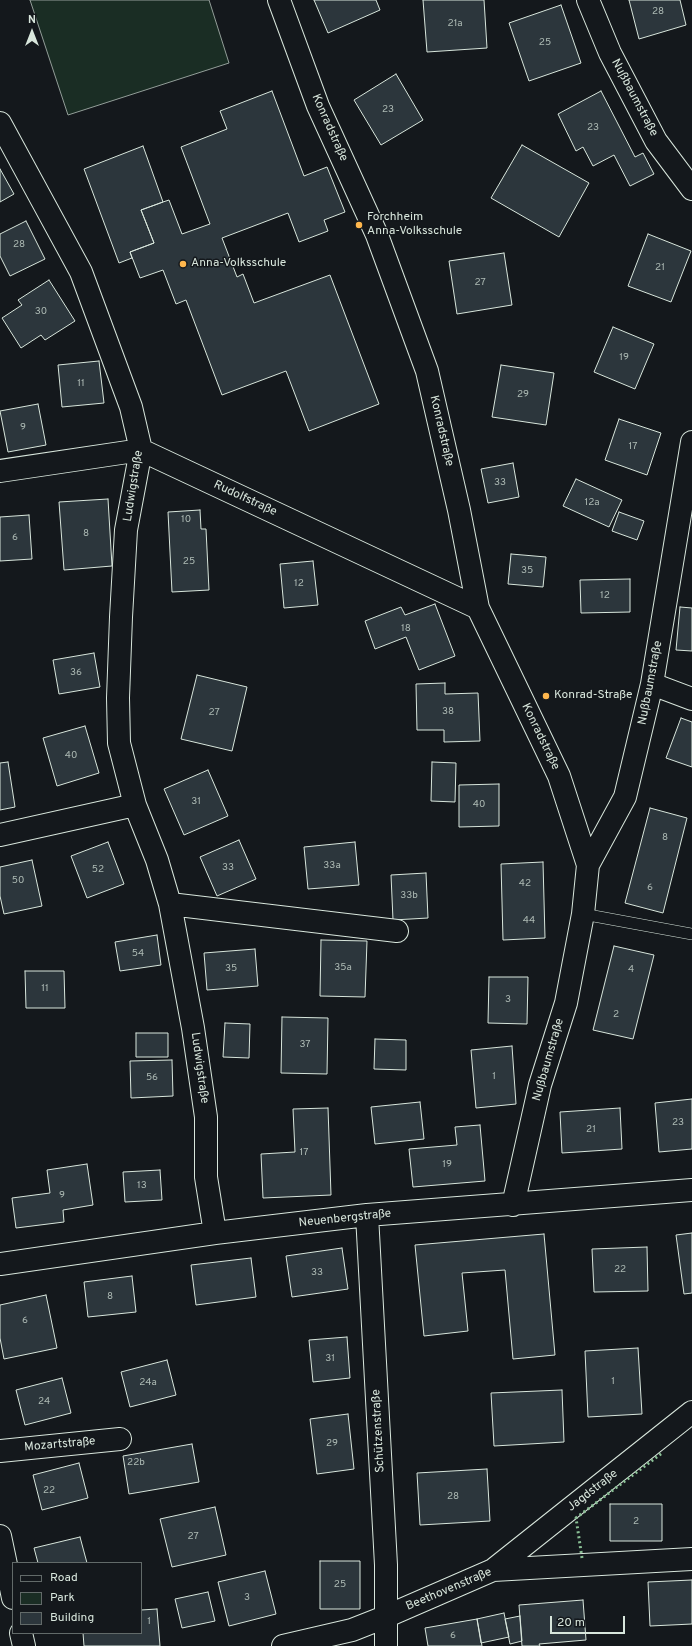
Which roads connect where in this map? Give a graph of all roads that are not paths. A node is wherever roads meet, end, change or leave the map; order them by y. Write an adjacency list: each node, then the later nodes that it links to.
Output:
1 (279, 0): 8 (street, Konradstraße)
2 (588, 0): 4 (street, Nußbaumstraße)
3 (0, 124): 6 (street, Ludwigstraße)
4 (692, 189)
5 (692, 442): 9 (street, Nußbaumstraße)
6 (141, 450): 7 (street); 8 (street, Rudolfstraße); 11 (street, Ludwigstraße)
7 (0, 471)
8 (478, 608): 13 (street, Konradstraße)
9 (652, 684): 10 (street); 13 (street, Nußbaumstraße)
10 (692, 699)
11 (135, 805): 12 (street); 14 (street, Ludwigstraße)
12 (0, 835)
13 (588, 865): 15 (street, Nußbaumstraße)
14 (170, 904): 16 (street); 21 (street, Ludwigstraße)
15 (583, 914): 17 (lane); 19 (street, Nußbaumstraße)
16 (397, 931)
17 (692, 934)
18 (692, 1190): 19 (street, Neuenbergstraße)
19 (513, 1205): 20 (street, Neuenbergstraße)
20 (367, 1215): 21 (street, Neuenbergstraße); 30 (street, Schützenstraße)
21 (215, 1233): 22 (street, Neuenbergstraße)
22 (0, 1264)
23 (692, 1412): 28 (street, Jagdstraße)
24 (120, 1439): 25 (street, Mozartstraße)
25 (0, 1451)
26 (0, 1536): 29 (street)
27 (692, 1559): 28 (street, Beethovenstraße)
28 (493, 1570): 30 (street, Beethovenstraße)
29 (12, 1593)
30 (385, 1617): 33 (street, Beethovenstraße); 34 (street, Schützenstraße)
31 (21, 1634): 32 (street)
32 (24, 1646)
33 (283, 1646)
34 (386, 1646)

